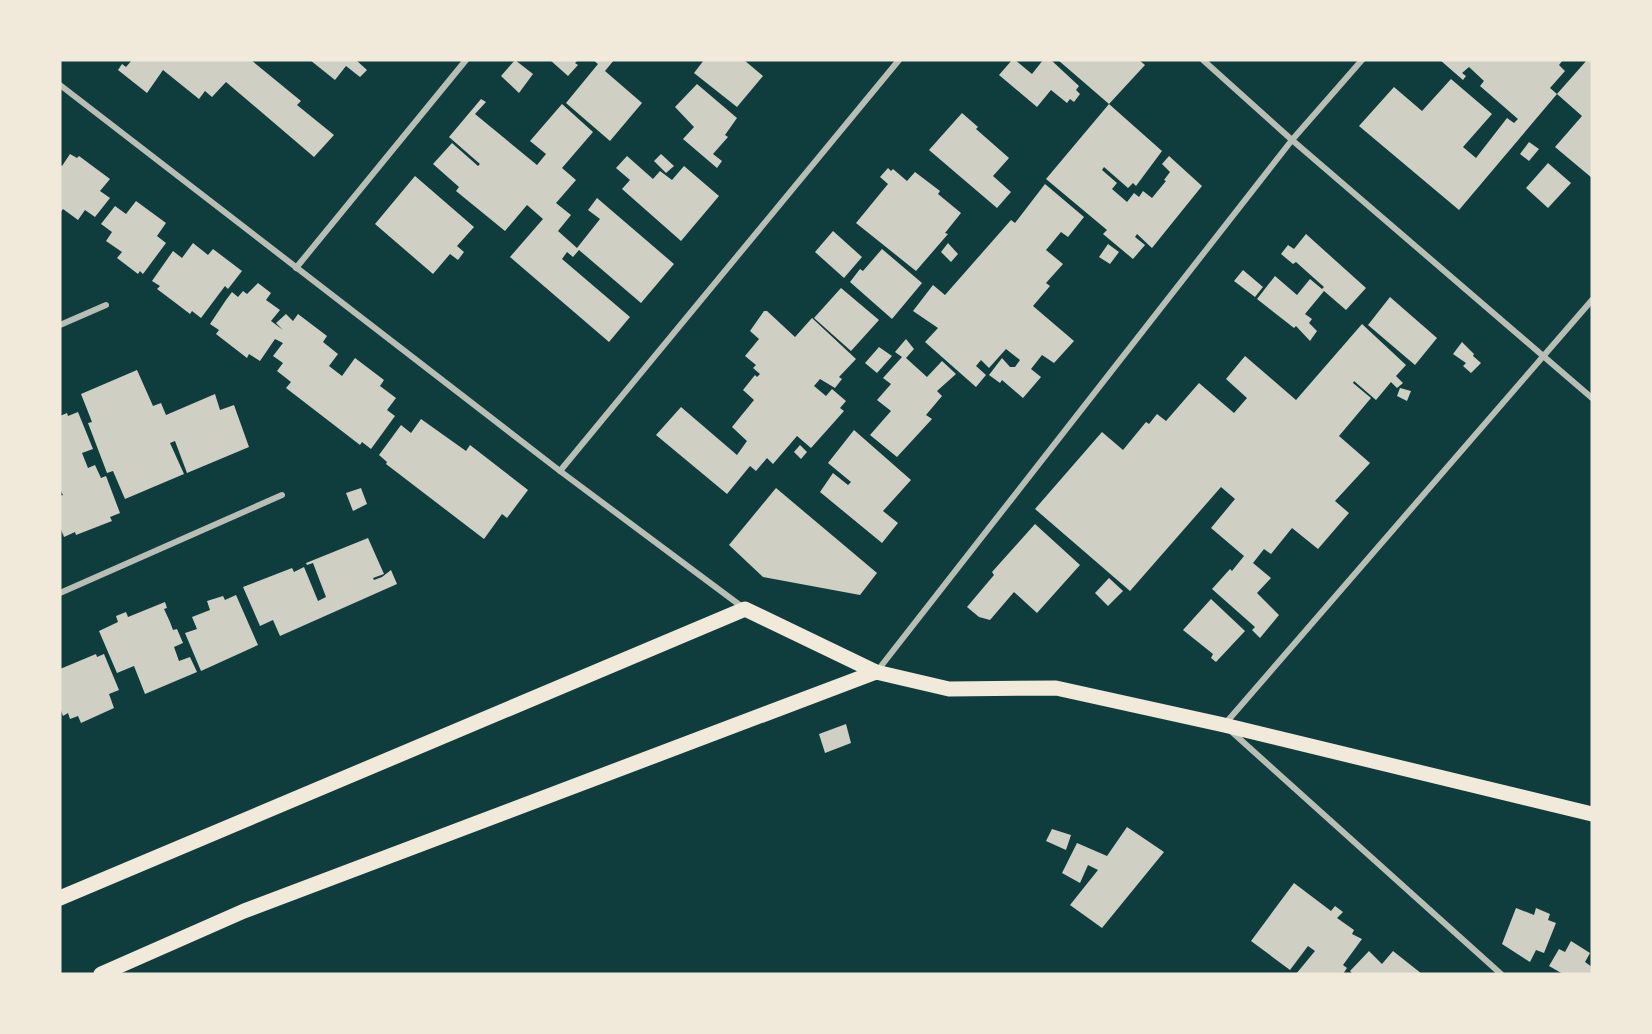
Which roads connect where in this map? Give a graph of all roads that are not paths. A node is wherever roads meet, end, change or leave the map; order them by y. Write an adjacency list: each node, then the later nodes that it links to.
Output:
1 (466, 60): 7 (street)
2 (899, 60): 13 (street)
3 (1203, 60): 6 (street)
4 (1362, 60): 6 (street)
5 (60, 85): 7 (street)
6 (1292, 140): 11 (street); 17 (street)
7 (296, 268): 13 (street)
8 (1592, 300): 11 (street)
9 (106, 305): 10 (street)
10 (60, 324)
11 (1543, 357): 12 (street); 18 (street)
12 (1592, 398)
13 (560, 471): 16 (street)
14 (282, 495): 15 (street)
15 (60, 593)
16 (746, 609): 17 (main road); 20 (main road)
17 (876, 672): 18 (main road); 21 (main road)
18 (1224, 725): 19 (main road); 22 (street)
19 (1592, 814)
20 (60, 898)
21 (101, 974)
22 (1501, 974)

